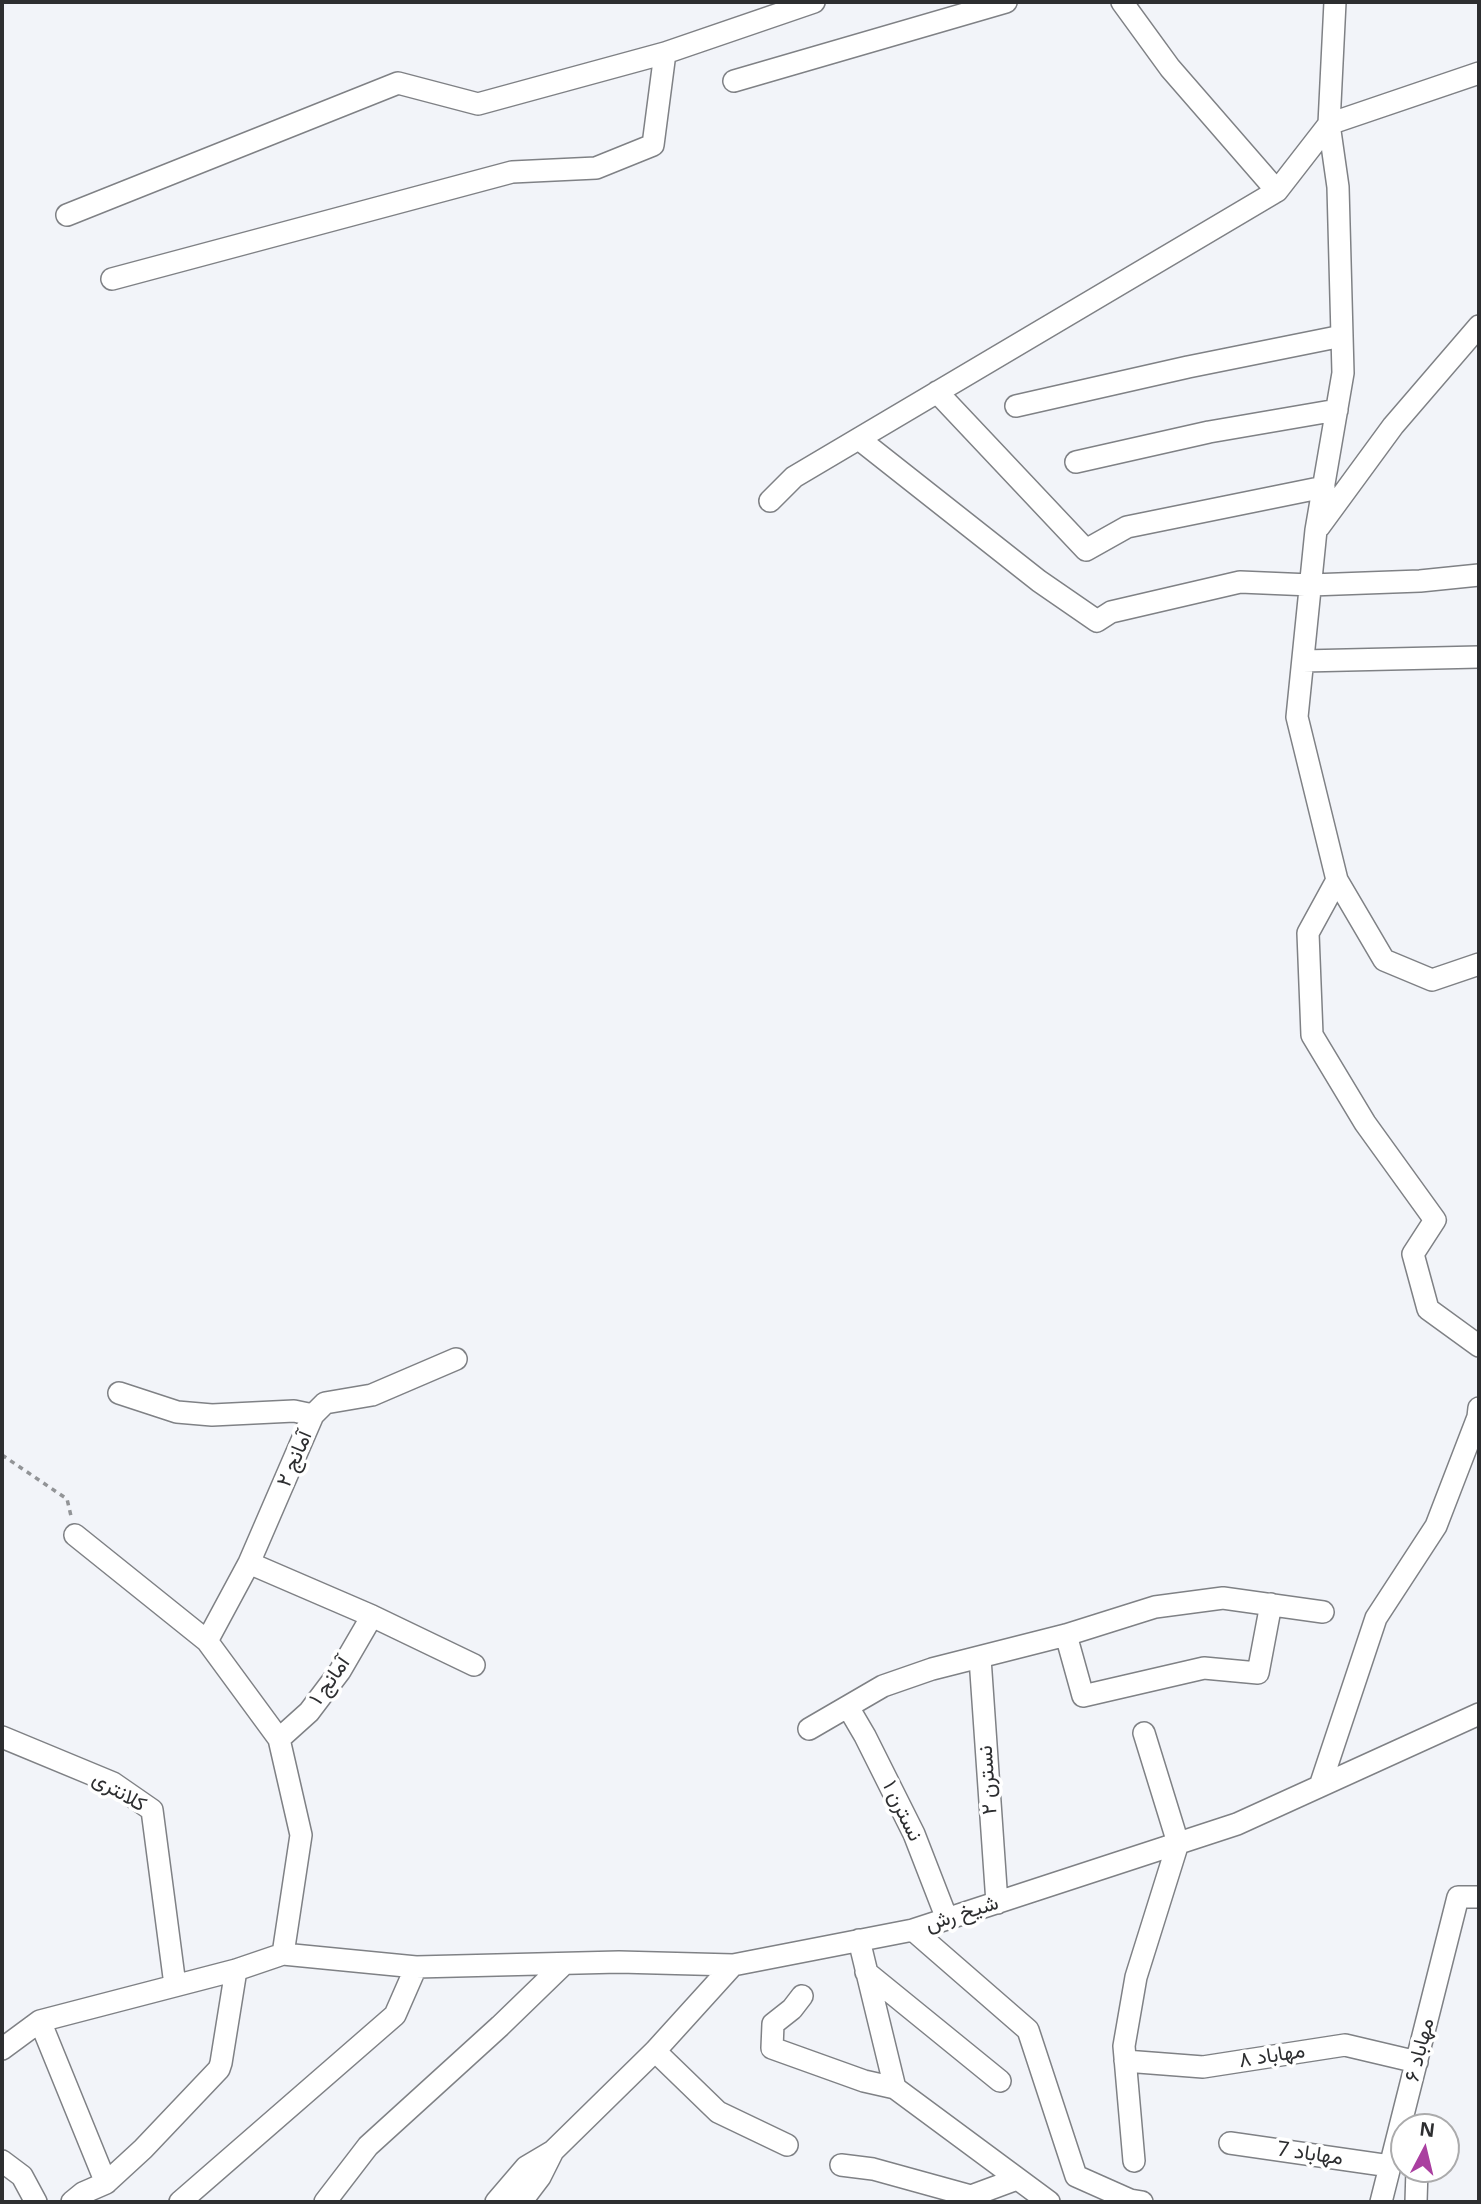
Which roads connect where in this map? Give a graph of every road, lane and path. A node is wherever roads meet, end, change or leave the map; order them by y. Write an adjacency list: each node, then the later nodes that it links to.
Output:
1 (814, 2): 5 (street)
2 (1006, 2): 7 (street)
3 (1122, 2): 9 (street)
4 (1335, 2): 8 (street)
5 (665, 52): 10 (street); 11 (street)
6 (1479, 73): 8 (street)
7 (734, 81)
8 (1329, 124): 9 (street); 13 (street)
9 (1277, 191): 14 (street)
10 (67, 215)
11 (112, 279)
12 (1479, 326): 21 (street)
13 (1342, 336): 15 (street); 16 (street)
14 (937, 392): 17 (street); 19 (street)
15 (1016, 406)
16 (1337, 410): 18 (street); 19 (street)
17 (859, 439): 20 (street); 23 (street)
18 (1076, 462)
19 (1324, 487): 21 (street)
20 (770, 501)
21 (1316, 530): 23 (street)
22 (1479, 575): 23 (street)
23 (1311, 586): 25 (street)
24 (1479, 657): 25 (street)
25 (1303, 661): 26 (street)
26 (1338, 880): 27 (street); 28 (street)
27 (1479, 964)
28 (1479, 1346)
29 (456, 1359): 32 (street, آمانج ۲)
30 (119, 1393): 32 (street)
31 (1479, 1408): 49 (street)
32 (313, 1415): 35 (street, آمانج ۲)
33 (2, 1455): 34 (path)
34 (75, 1535): 40 (street)
35 (249, 1563): 38 (street); 40 (street, آمانج ۲)
36 (1271, 1604): 37 (street); 39 (street); 39 (street)
37 (1323, 1612)
38 (372, 1616): 42 (street); 48 (street, آمانج ۱)
39 (1066, 1635): 41 (street)
40 (207, 1641): 48 (street)
41 (980, 1658): 43 (street); 52 (street, نسترن ۲)
42 (474, 1665)
43 (848, 1707): 45 (street); 53 (street, نسترن ۱)
44 (1479, 1714): 49 (street, شیخ رش)
45 (809, 1729)
46 (1144, 1733): 50 (street)
47 (2, 1737): 62 (street, کلانتری)
48 (279, 1739): 56 (street)
49 (1320, 1786): 50 (street, شیخ رش)
50 (1178, 1843): 52 (street, شیخ رش); 67 (street)
51 (1469, 1897): 68 (street, مهاباد ۶)
52 (996, 1903): 53 (street, شیخ رش)
53 (947, 1919): 54 (street, شیخ رش)
54 (913, 1930): 55 (street, شیخ رش); 89 (street)
55 (859, 1940): 58 (street, شیخ رش); 61 (street)
56 (284, 1954): 59 (street, شیخ رش); 60 (street)
57 (564, 1964): 58 (street, شیخ رش); 59 (street, شیخ رش); 85 (street)
58 (733, 1965): 66 (street)
59 (416, 1967): 84 (street)
60 (236, 1970): 62 (street); 80 (street)
61 (866, 1972): 69 (street); 70 (street)
62 (175, 1985): 64 (street)
63 (802, 1996): 70 (street)
64 (40, 2021): 65 (street); 80 (street)
65 (2, 2049)
66 (655, 2051): 73 (street); 74 (street)
67 (1125, 2060): 68 (street, مهاباد ۸); 76 (street)
68 (1417, 2062): 71 (street, مهاباد ۶)
69 (1000, 2081)
70 (895, 2088): 79 (street)
71 (1404, 2113)
72 (1230, 2143): 78 (street, مهاباد 7)
73 (787, 2145)
74 (553, 2151): 86 (street); 87 (street)
75 (2, 2161): 82 (street)
76 (1134, 2161)
77 (841, 2165): 79 (street)
78 (1390, 2166): 90 (street, مهاباد ۶)
79 (1017, 2179): 88 (street)
80 (106, 2183): 83 (street)
81 (1417, 2183): 91 (street)
82 (36, 2202)
83 (72, 2202)
84 (180, 2202)
85 (325, 2202)
86 (496, 2202)
87 (520, 2202)
88 (1049, 2202)
89 (1142, 2202)
90 (1381, 2202)
91 (1416, 2202)

